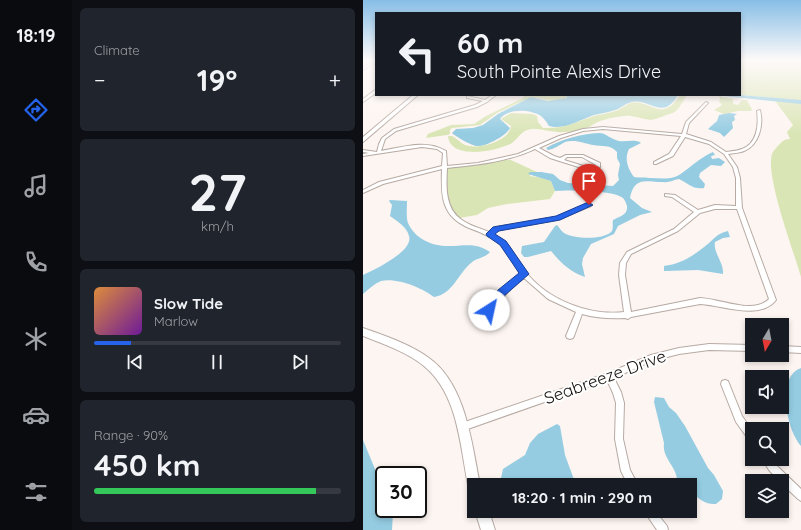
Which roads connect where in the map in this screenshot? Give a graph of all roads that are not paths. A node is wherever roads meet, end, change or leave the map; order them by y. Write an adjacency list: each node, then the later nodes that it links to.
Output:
1 (375, 92): 5 (street)
2 (415, 96): 10 (street)
3 (493, 96): 6 (street)
4 (468, 97): 6 (street)
5 (363, 101)
6 (486, 101): 13 (street)
7 (707, 103): 9 (street)
8 (759, 111): 14 (street)
9 (684, 135): 11 (street); 14 (street); 17 (street)
10 (363, 140)
11 (536, 148): 16 (street); 18 (street)
12 (363, 150): 13 (street)
13 (379, 153): 15 (street); 18 (street)
14 (725, 153): 22 (street)
15 (363, 155)
16 (561, 160): 16 (street)
17 (656, 164)
18 (445, 166): 19 (street); 24 (street)
19 (363, 192)
20 (667, 195): 23 (street)
21 (589, 205): 24 (street)
22 (739, 208): 23 (street); 27 (street)
23 (697, 212): 27 (street)
24 (490, 234): 25 (street)
25 (524, 274): 26 (street); 28 (street)
26 (579, 312): 27 (street); 30 (street)
27 (628, 316)
28 (485, 322)
29 (363, 332): 37 (street)
30 (570, 336)
31 (745, 348): 34 (street, Seabreeze Drive)
32 (789, 349): 33 (street)
33 (801, 350)
34 (609, 376): 37 (street, Seabreeze Drive); 40 (street)
35 (725, 384): 36 (street)
36 (745, 427)
37 (461, 428): 39 (street)
38 (771, 466): 41 (street)
39 (472, 478)
40 (630, 478)
41 (801, 496)
42 (484, 518): 44 (street)
43 (654, 518): 45 (street)
44 (488, 530)
45 (663, 530)

